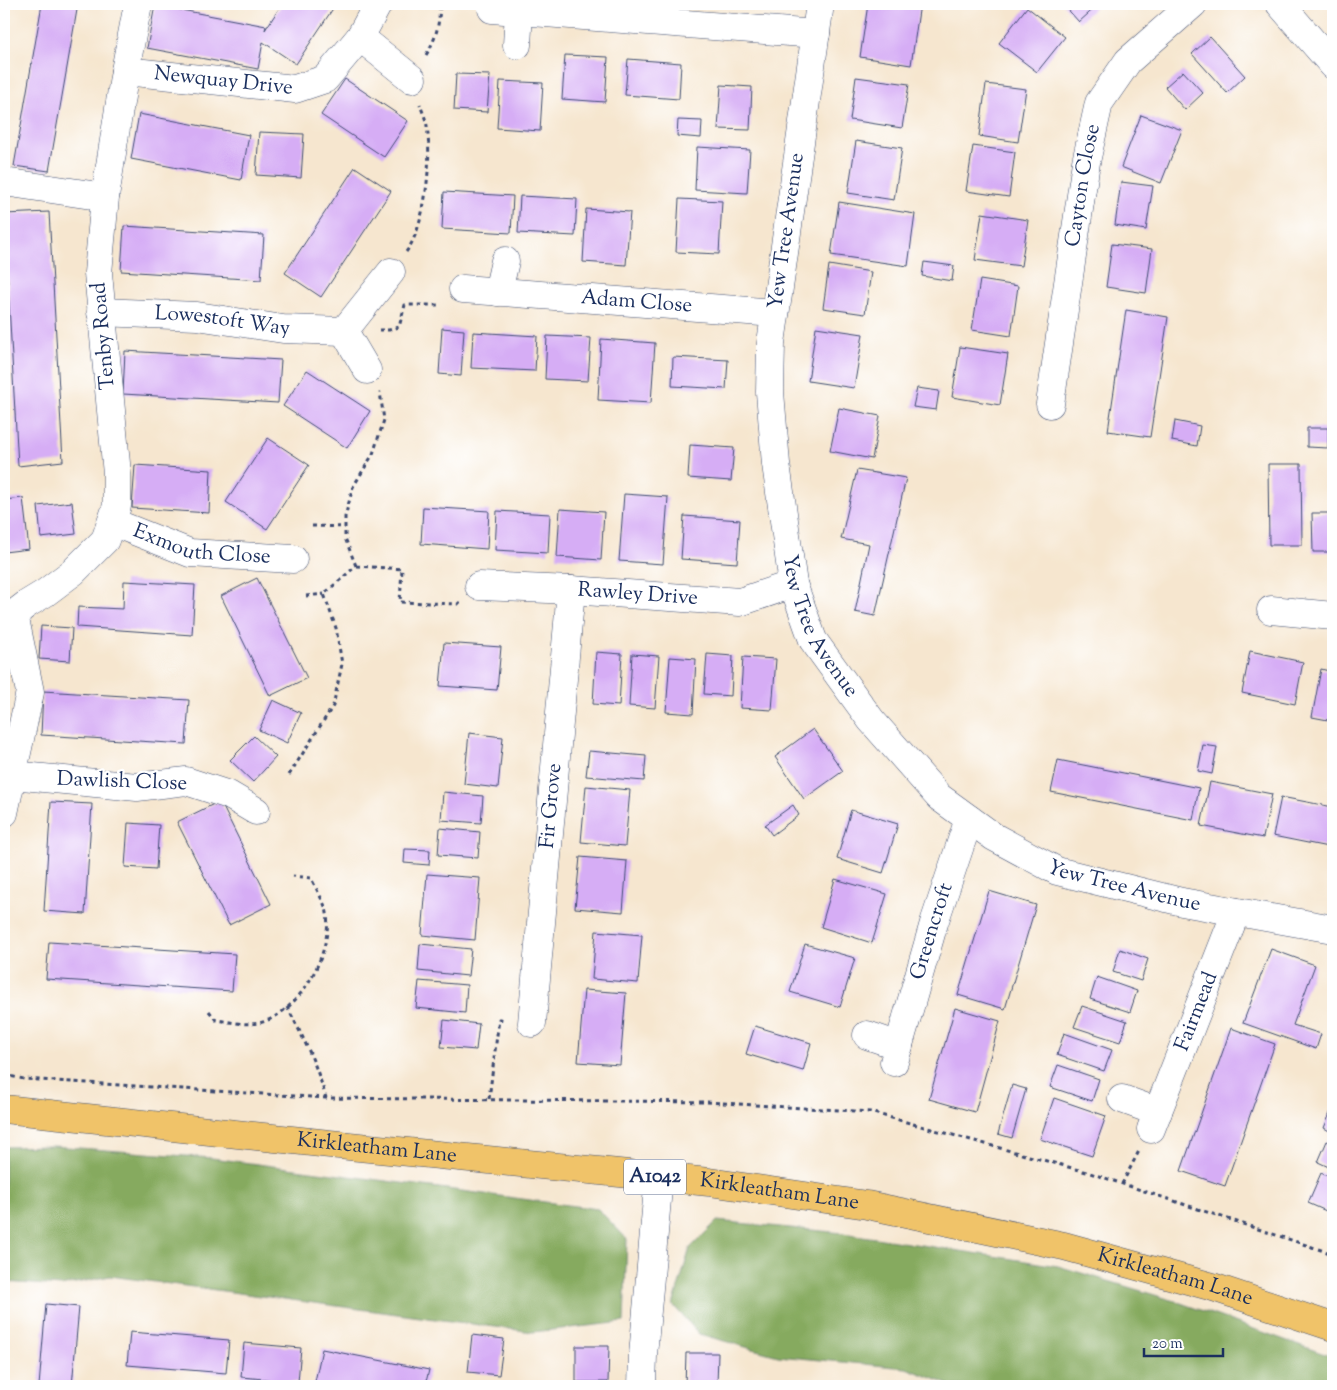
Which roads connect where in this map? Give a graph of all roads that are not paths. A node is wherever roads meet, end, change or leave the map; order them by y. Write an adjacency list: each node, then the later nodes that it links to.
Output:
1 (138, 4): 12 (street, Tenby Road)
2 (378, 4): 9 (street, Newquay Drive)
3 (820, 4): 8 (street, Yew Tree Avenue)
4 (1193, 4): 24 (street, Cayton Close)
5 (1280, 4): 11 (street)
6 (492, 10): 7 (street)
7 (519, 12): 8 (street); 10 (street)
8 (816, 34): 21 (street, Yew Tree Avenue)
9 (360, 37): 12 (street, Newquay Drive); 13 (street)
10 (517, 45)
11 (1333, 65)
12 (125, 71): 15 (street, Tenby Road)
13 (412, 79)
14 (4, 182): 15 (street)
15 (105, 197): 20 (street, Tenby Road)
16 (505, 261): 19 (street)
17 (391, 272): 22 (street)
18 (463, 289): 19 (street, Adam Close)
19 (498, 292): 21 (street, Adam Close)
20 (101, 312): 22 (street, Lowestoft Way); 25 (street, Tenby Road)
21 (775, 313): 27 (street, Yew Tree Avenue)
22 (344, 331): 23 (street)
23 (367, 370)
24 (1050, 404)
25 (112, 522): 26 (street, Exmouth Close); 31 (street, Tenby Road)
26 (293, 559)
27 (793, 584): 29 (street, Rawley Drive); 36 (street, Yew Tree Avenue)
28 (480, 586): 29 (street, Rawley Drive)
29 (571, 590): 39 (street, Fir Grove)
30 (1271, 610): 32 (street)
31 (9, 614): 33 (street)
32 (1333, 616)
33 (12, 775): 34 (street, Dawlish Close); 35 (street)
34 (256, 811)
35 (4, 813)
36 (969, 819): 37 (street, Yew Tree Avenue); 40 (street, Greencroft)
37 (1236, 912): 38 (street, Yew Tree Avenue); 41 (street, Fairmead)
38 (1333, 929)
39 (532, 1023)
40 (867, 1035)
41 (1122, 1098)
42 (4, 1109): 43 (main road, Kirkleatham Lane / A1042)
43 (659, 1177): 44 (main road, Kirkleatham Lane / A1042); 45 (street)
44 (1333, 1326)
45 (642, 1386)

